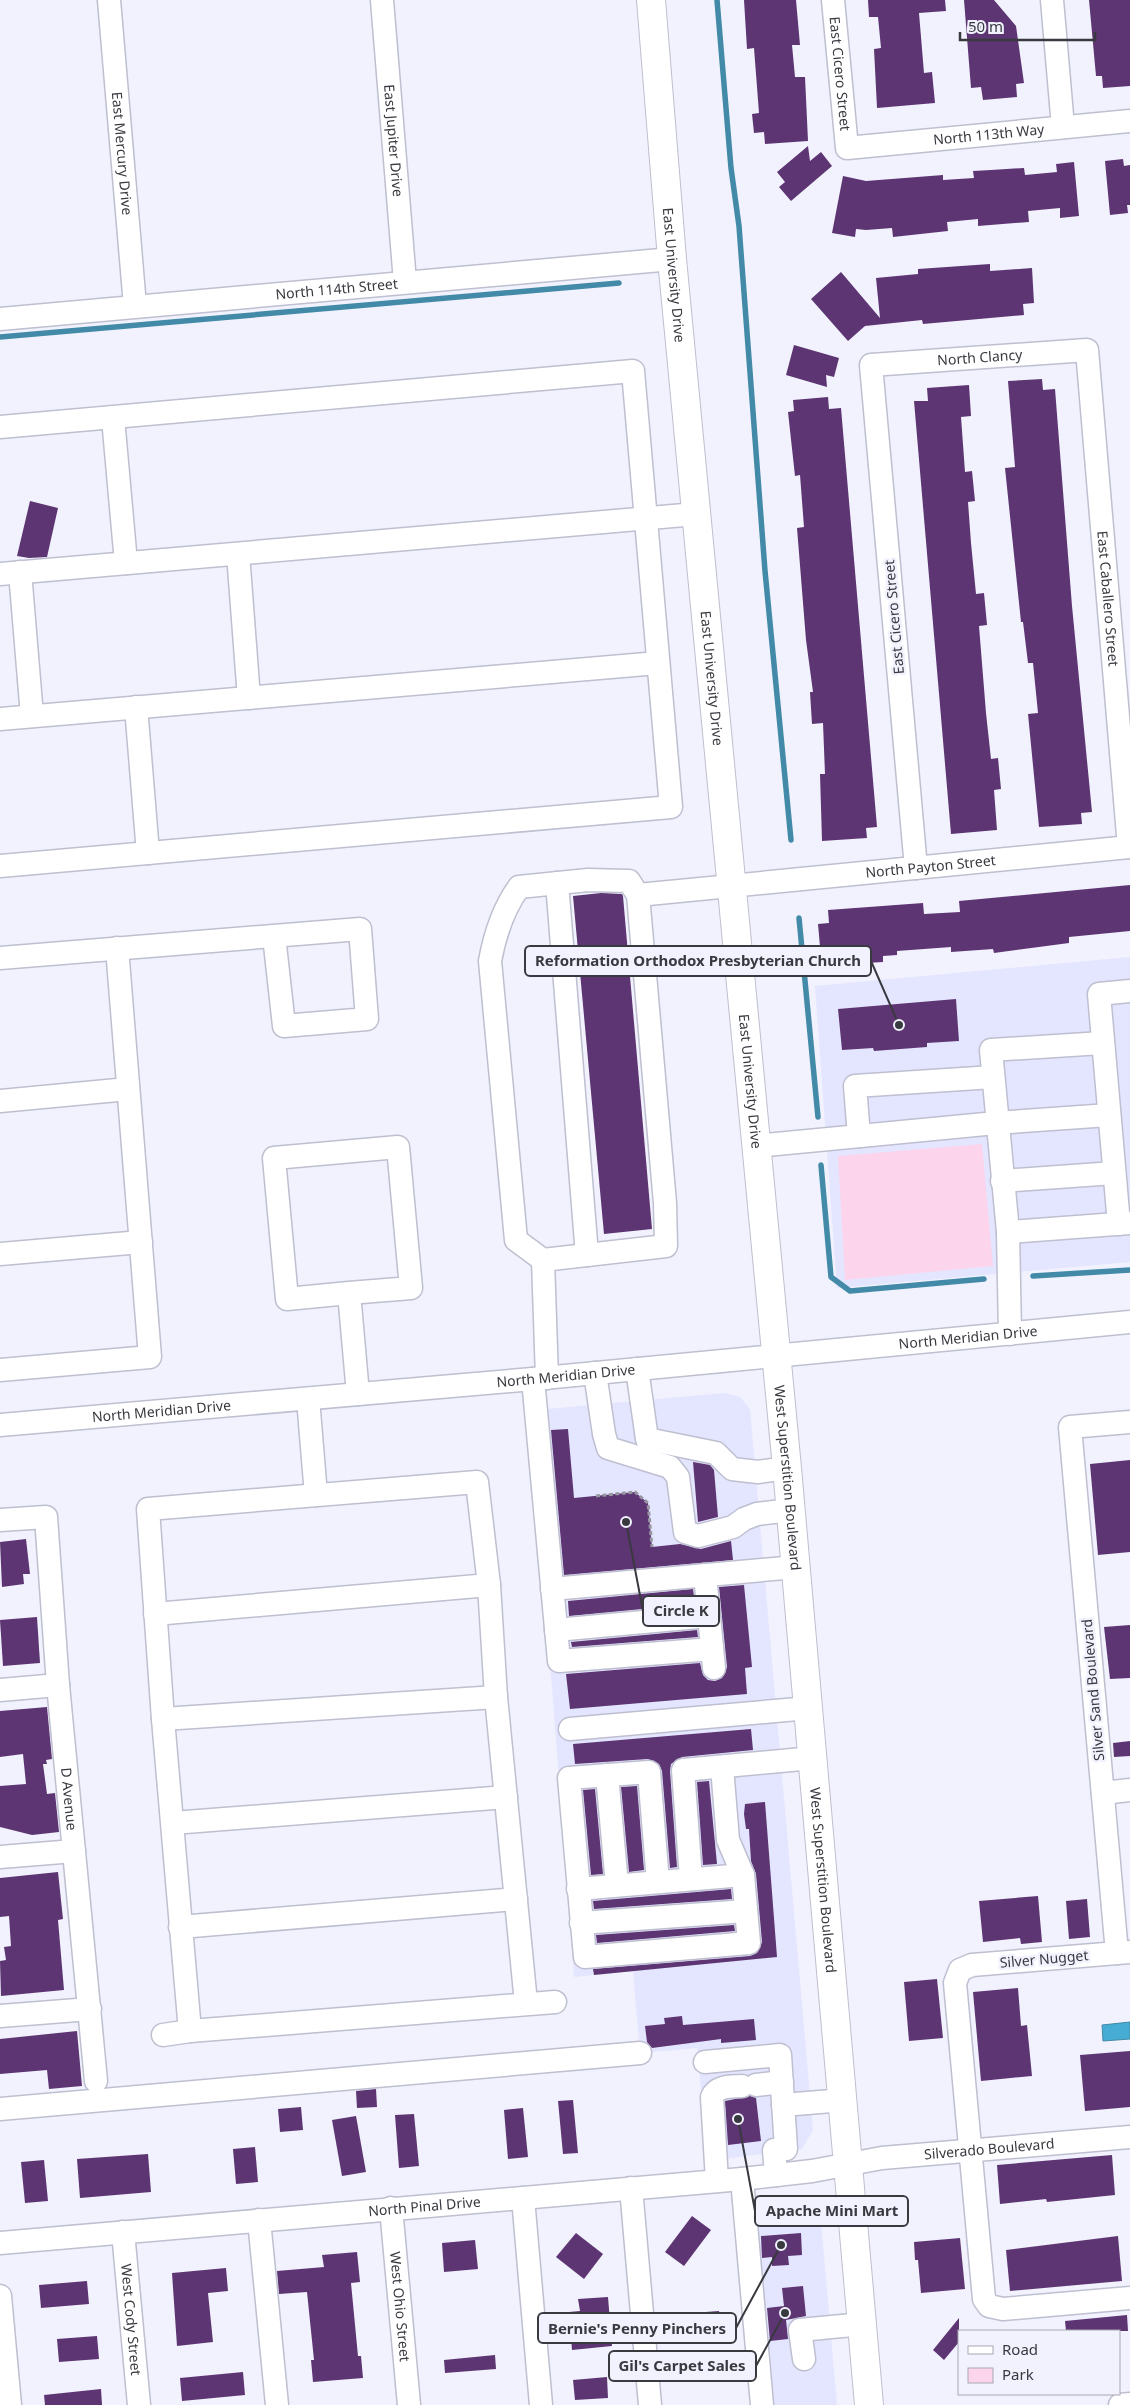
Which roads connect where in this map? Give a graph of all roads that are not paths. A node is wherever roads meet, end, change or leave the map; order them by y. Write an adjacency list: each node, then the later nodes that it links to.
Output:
1 (109, 0): 11 (street, East Mercury Drive)
2 (382, 0): 10 (street, East Jupiter Drive)
3 (651, 0): 9 (main road, East University Drive)
4 (834, 0): 8 (street, East Cicero Street)
5 (1052, 0): 7 (street)
6 (1130, 121): 7 (street, North 113th Way)
7 (1063, 128): 8 (street, North 113th Way)
8 (847, 148)
9 (672, 259): 10 (street, North 114th Street); 17 (main road, East University Drive)
10 (405, 282): 11 (street, North 114th Street)
11 (135, 306): 12 (street, North 114th Street)
12 (0, 319)
13 (1087, 350): 14 (street, North Clancy); 27 (street, East Caballero Street)
14 (872, 365): 30 (street, East Cicero Street)
15 (112, 418): 16 (street); 18 (street); 20 (street)
16 (0, 427)
17 (696, 514): 18 (street); 32 (main road, East University Drive)
18 (646, 517): 19 (street); 22 (street)
19 (238, 554): 20 (street); 23 (street)
20 (126, 563): 21 (street)
21 (10, 573): 25 (street)
22 (658, 663): 23 (street); 28 (street)
23 (249, 698): 24 (street)
24 (136, 707): 25 (street); 28 (street)
25 (32, 716): 26 (street)
26 (0, 719)
27 (1130, 847): 30 (street, North Payton Street)
28 (148, 853): 29 (street)
29 (0, 866)
30 (916, 868): 32 (street, North Payton Street)
31 (557, 883): 33 (street); 52 (street); 53 (street)
32 (730, 886): 33 (street, North Payton Street); 45 (main road, East University Drive)
33 (638, 895): 52 (street)
34 (274, 936): 34 (street); 35 (street)
35 (117, 948): 36 (street); 40 (street)
36 (0, 958)
37 (1130, 990): 38 (street)
38 (1102, 1043): 39 (street); 42 (street)
39 (993, 1077): 43 (street); 44 (street)
40 (128, 1089): 41 (street); 50 (street)
41 (0, 1101)
42 (1110, 1115): 43 (street); 46 (street)
43 (996, 1123): 44 (street); 47 (street)
44 (859, 1136): 45 (street)
45 (756, 1146): 57 (main road, East University Drive)
46 (1114, 1173): 47 (street); 48 (street)
47 (1002, 1181): 49 (street)
48 (1124, 1223): 49 (street)
49 (1008, 1232): 56 (street)
50 (140, 1242): 51 (street); 59 (street)
51 (0, 1254)
52 (587, 1255): 53 (street)
53 (543, 1260): 61 (street)
54 (348, 1294): 54 (street); 62 (street)
55 (1130, 1322): 56 (street, North Meridian Drive)
56 (1010, 1334): 57 (street, North Meridian Drive)
57 (776, 1356): 58 (street, North Meridian Drive); 66 (main road, West Superstition Boulevard)
58 (637, 1369): 60 (street, North Meridian Drive); 66 (street)
59 (0, 1370)
60 (595, 1373): 61 (street, North Meridian Drive); 68 (street)
61 (540, 1379): 62 (street, North Meridian Drive); 73 (street)
62 (358, 1394): 63 (street, North Meridian Drive)
63 (308, 1399): 65 (street, North Meridian Drive); 67 (street)
64 (1130, 1422): 87 (street, Silver Sand Boulevard)
65 (0, 1425)
66 (787, 1468): 68 (main road, West Superstition Boulevard)
67 (316, 1495): 72 (street); 74 (street)
68 (791, 1510): 70 (main road, West Superstition Boulevard)
69 (0, 1520): 77 (street, D Avenue)
70 (796, 1567): 71 (street); 80 (main road, West Superstition Boulevard)
71 (705, 1575): 73 (street); 75 (street)
72 (488, 1585): 74 (street); 79 (street)
73 (552, 1589): 76 (street)
74 (155, 1614): 81 (street)
75 (709, 1616): 76 (street); 76 (street)
76 (556, 1630)
77 (58, 1685): 78 (street); 90 (street, D Avenue)
78 (0, 1690)
79 (496, 1698): 81 (street); 88 (street)
80 (809, 1708): 82 (street); 83 (main road, West Superstition Boulevard)
81 (163, 1719): 89 (street)
82 (570, 1729)
83 (813, 1758): 84 (street); 112 (main road, West Superstition Boulevard)
84 (722, 1767): 92 (street); 93 (street)
85 (606, 1775): 94 (street); 95 (street); 96 (street)
86 (1130, 1790): 87 (street)
87 (1103, 1793): 101 (street, Silver Sand Boulevard)
88 (506, 1797): 89 (street); 97 (street)
89 (173, 1823): 100 (street)
90 (74, 1851): 91 (street); 104 (street, D Avenue)
91 (0, 1857)
92 (743, 1875): 93 (street); 98 (street)
93 (691, 1879): 94 (street)
94 (658, 1882): 95 (street)
95 (616, 1886): 96 (street)
96 (578, 1888): 99 (street)
97 (516, 1898): 100 (street); 103 (street)
98 (746, 1911): 99 (street); 99 (street)
99 (582, 1924)
100 (180, 1927): 106 (street)
101 (1123, 1952): 116 (street, Silver Nugget)
102 (554, 2002): 103 (street)
103 (526, 2003): 106 (street)
104 (90, 2008): 105 (street); 110 (street, D Avenue)
105 (0, 2016)
106 (190, 2031): 107 (street)
107 (163, 2035)
108 (640, 2053): 114 (street)
109 (705, 2062): 111 (street)
110 (96, 2081)
111 (782, 2082): 113 (street); 120 (street)
112 (844, 2100): 113 (street); 117 (main road, West Superstition Boulevard)
113 (783, 2105): 118 (street)
114 (0, 2109)
115 (1130, 2137): 116 (street, Silverado Boulevard)
116 (970, 2151): 117 (street, Silverado Boulevard); 128 (street)
117 (849, 2164): 118 (street, North Pinal Drive); 129 (main road, West Superstition Boulevard)
118 (776, 2175): 119 (street, North Pinal Drive)
119 (742, 2178): 120 (street, North Pinal Drive); 138 (street)
120 (717, 2181): 121 (street, North Pinal Drive)
121 (631, 2188): 122 (street, North Pinal Drive); 137 (street)
122 (522, 2198): 123 (street, North Pinal Drive); 136 (street)
123 (391, 2208): 124 (street, North Pinal Drive); 135 (street, West Ohio Street)
124 (259, 2220): 125 (street, North Pinal Drive); 134 (street)
125 (123, 2232): 126 (street, North Pinal Drive); 133 (street, West Cody Street)
126 (0, 2243)
127 (0, 2296): 132 (street)
128 (1130, 2298)
129 (862, 2324): 130 (street); 139 (main road, West Superstition Boulevard)
130 (804, 2359)
131 (1130, 2404): 140 (street)
132 (10, 2405)
133 (139, 2405)
134 (277, 2405)
135 (409, 2405)
136 (541, 2405)
137 (650, 2405)
138 (762, 2405)
139 (869, 2405)
140 (1120, 2405)

